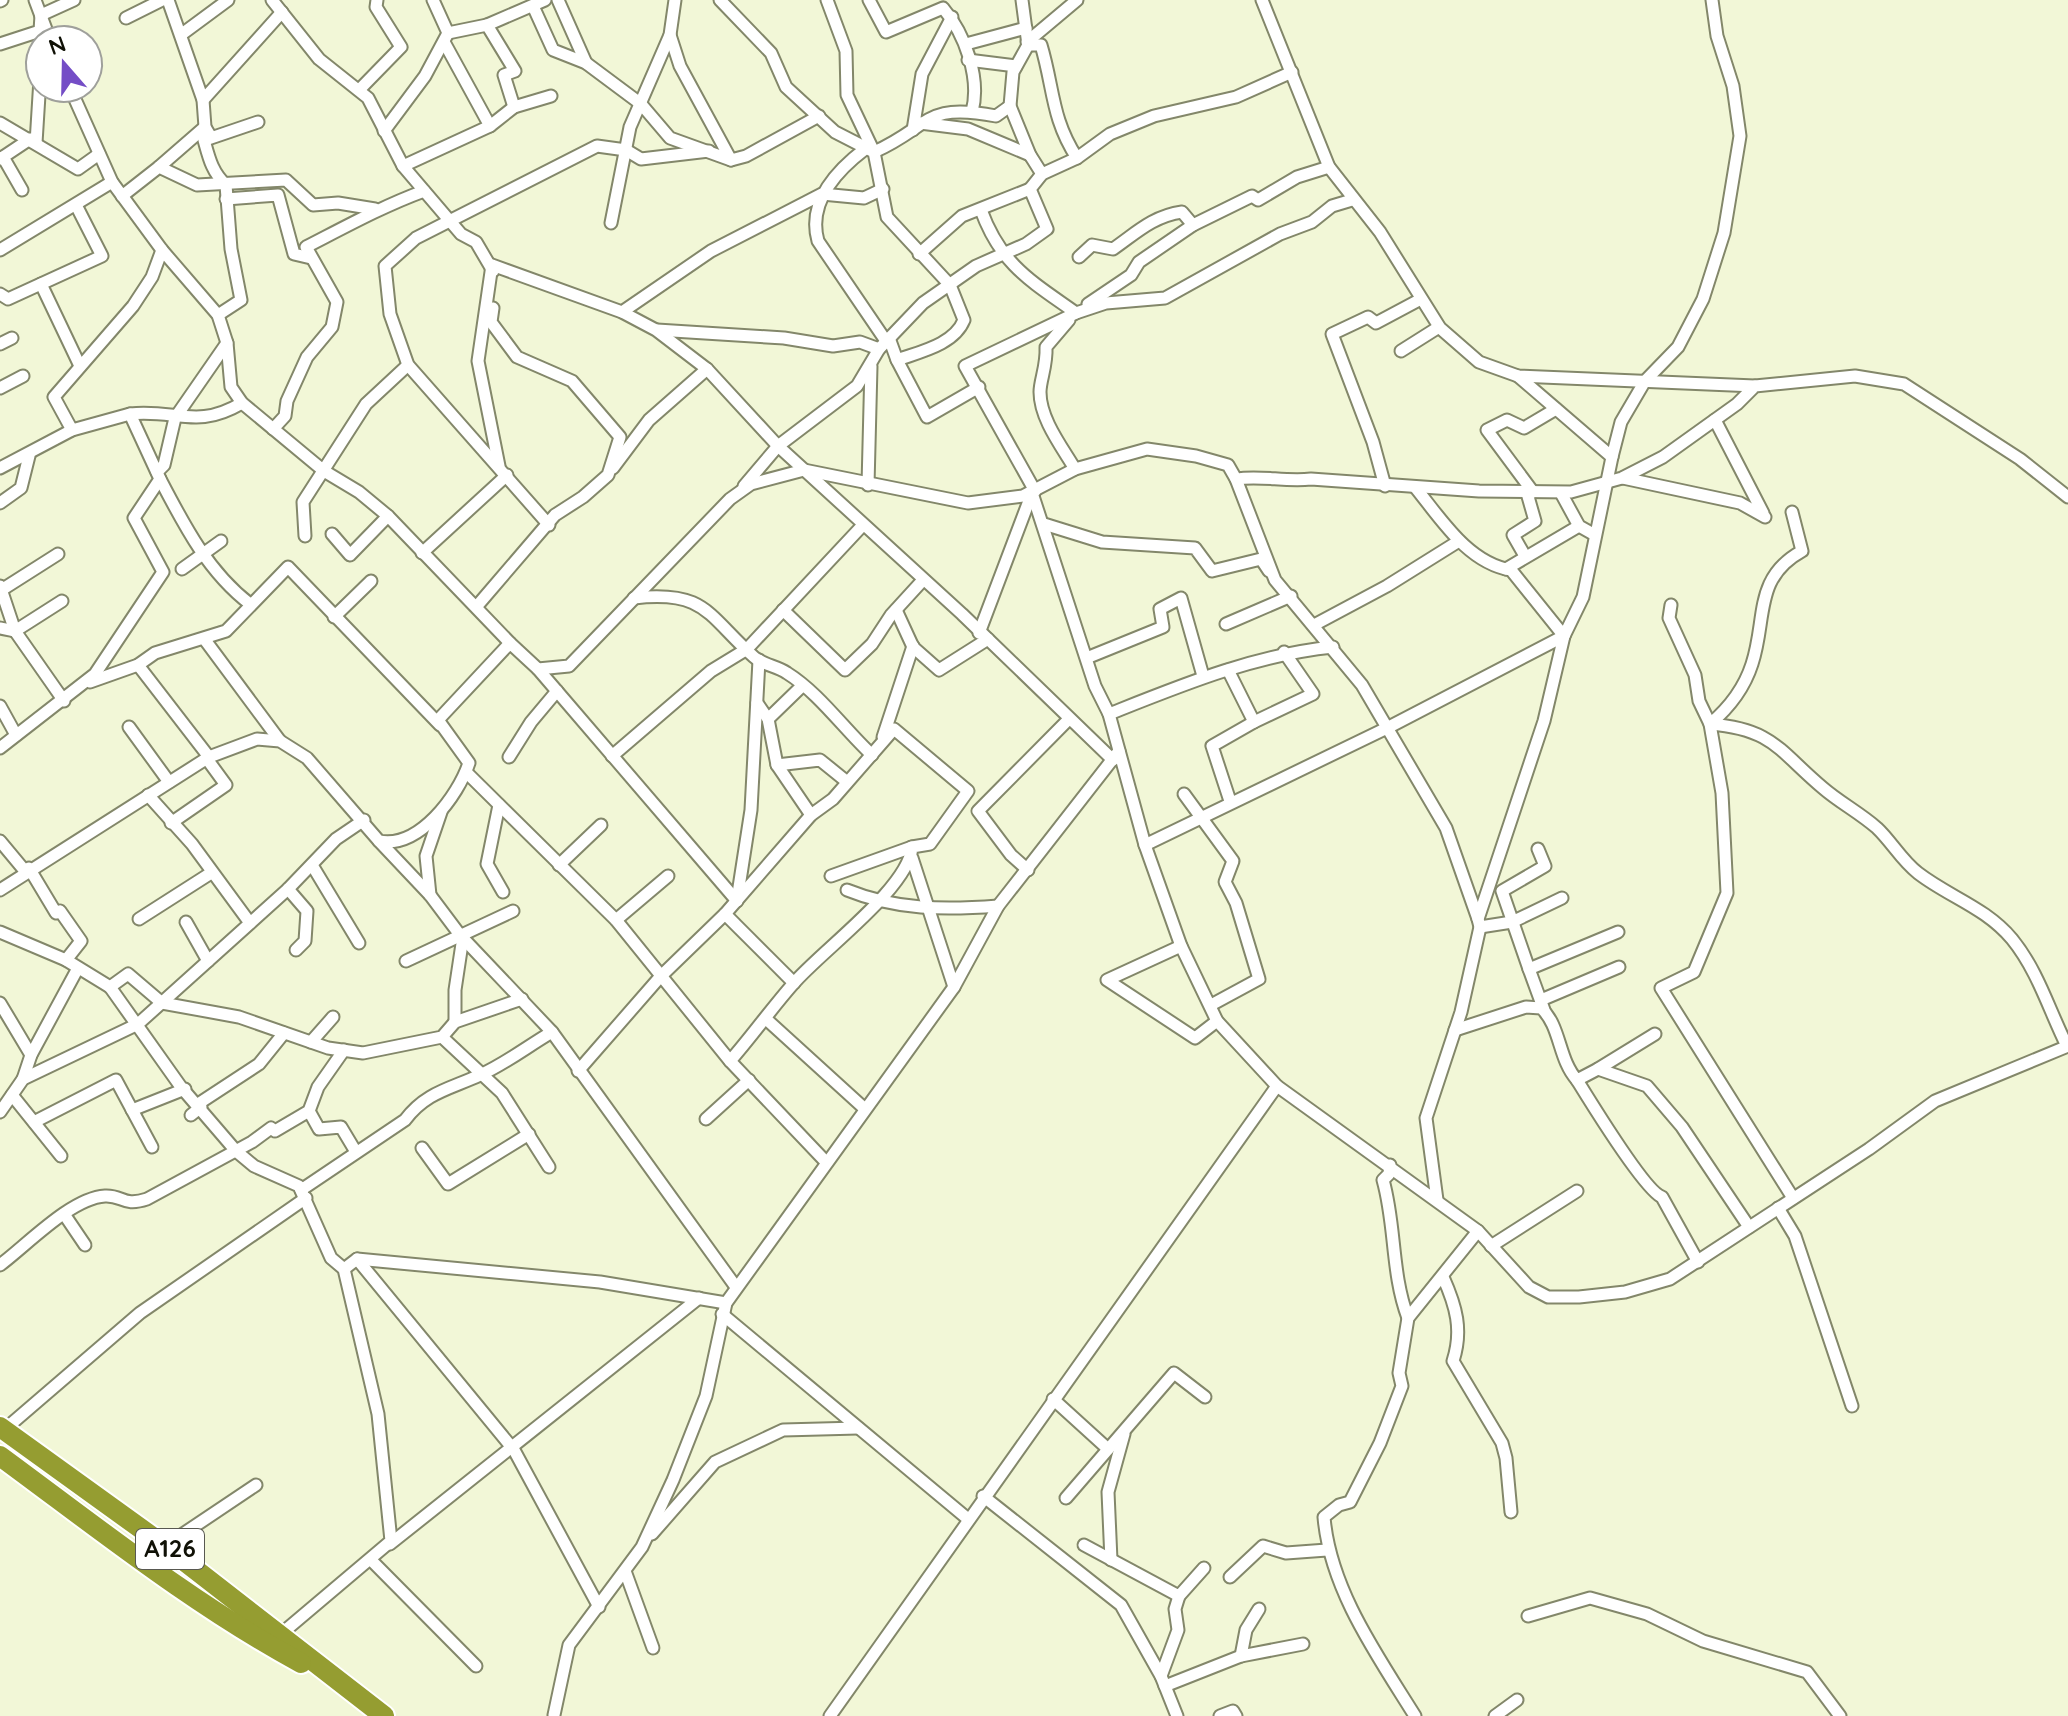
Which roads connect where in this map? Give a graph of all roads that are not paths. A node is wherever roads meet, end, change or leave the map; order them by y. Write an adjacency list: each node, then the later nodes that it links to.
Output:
1 (35, 0): 21 (street)
2 (74, 0): 21 (street)
3 (162, 0): 23 (street)
4 (168, 0): 27 (street)
5 (228, 0): 27 (street)
6 (272, 0): 20 (street)
7 (377, 0): 37 (street)
8 (433, 0): 29 (street)
9 (545, 0): 19 (street)
10 (558, 0): 34 (street)
11 (675, 0): 28 (street)
12 (720, 0): 46 (street)
13 (827, 0): 55 (street)
14 (869, 0): 22 (street)
15 (1022, 0): 26 (street)
16 (1077, 0): 30 (street)
17 (1262, 0): 36 (street)
18 (1712, 0): 110 (street)
19 (533, 6): 25 (street); 34 (street)
20 (282, 12): 37 (street); 39 (street)
21 (41, 15): 24 (street); 31 (street)
22 (952, 17): 32 (street); 50 (street)
23 (126, 18)
24 (44, 24)
25 (487, 25): 29 (street); 44 (street)
26 (1026, 28): 30 (street); 32 (street)
27 (182, 34): 39 (street)
28 (670, 35): 42 (street); 61 (street)
29 (446, 37): 49 (street); 51 (street)
30 (1028, 43): 35 (street); 60 (street)
31 (0, 44)
32 (966, 44): 33 (street)
33 (968, 60): 35 (street); 45 (street)
34 (586, 63): 42 (street)
35 (1016, 66): 43 (street)
36 (1292, 72): 60 (street); 64 (street)
37 (360, 89): 51 (street)
38 (551, 96): 44 (street)
39 (203, 100): 52 (street)
40 (37, 104): 53 (street)
41 (77, 104): 57 (street)
42 (641, 104): 54 (street); 56 (street)
43 (1010, 106): 45 (street); 58 (street)
44 (514, 107): 49 (street)
45 (972, 112): 50 (street)
46 (819, 116): 55 (street); 61 (street)
47 (258, 122): 52 (street)
48 (0, 123): 53 (street)
49 (490, 126): 62 (street)
50 (917, 127): 55 (street); 58 (street)
51 (384, 131): 62 (street)
52 (204, 134): 63 (street); 67 (street)
53 (33, 141): 57 (street); 59 (street)
54 (626, 150): 56 (street); 79 (street); 80 (street)
55 (870, 150): 68 (street); 72 (street)
56 (709, 151): 61 (street)
57 (99, 154): 66 (street)
58 (1030, 155): 65 (street)
59 (2, 158): 70 (street)
60 (1077, 158): 65 (street)
61 (731, 160)
62 (403, 166): 71 (street)
63 (159, 167): 67 (street); 73 (street)
64 (1329, 167): 75 (street); 81 (street)
65 (1042, 174): 69 (street)
66 (112, 182): 73 (street); 76 (street)
67 (226, 185): 74 (street); 77 (street)
68 (883, 189): 72 (street); 84 (street)
69 (1030, 189): 78 (street); 85 (street)
70 (22, 190)
71 (424, 191): 77 (street); 79 (street)
72 (822, 194): 93 (street); 100 (street)
73 (122, 196): 83 (street)
74 (226, 199): 87 (street); 95 (street)
75 (1352, 200): 92 (street); 94 (street)
76 (76, 205): 82 (street); 89 (street)
77 (376, 209): 87 (street)
78 (981, 210): 84 (street); 85 (street)
79 (451, 222): 88 (street); 105 (street)
80 (611, 223)
81 (1193, 225): 86 (street); 94 (street)
82 (0, 250)
83 (162, 250): 95 (street); 106 (street)
84 (919, 254): 90 (street)
85 (1002, 256): 90 (street); 94 (street)
86 (1079, 257)
87 (311, 258): 119 (street)
88 (492, 265): 93 (street); 126 (street); 130 (street)
89 (41, 284): 91 (street); 106 (street)
90 (950, 285): 100 (street); 103 (street)
91 (0, 294)
92 (1421, 299): 96 (street); 135 (street)
93 (622, 312): 97 (street)
94 (1076, 313): 112 (street); 125 (street)
95 (218, 315): 99 (street)
96 (1439, 327): 102 (street); 109 (street)
97 (656, 330): 100 (street); 107 (street)
98 (12, 338): 101 (street)
99 (227, 343): 114 (street); 117 (street)
100 (885, 343): 103 (street); 104 (street)
101 (0, 344)
102 (1401, 351)
103 (897, 360): 112 (street)
104 (872, 363): 121 (street); 134 (street)
105 (408, 365): 126 (street); 128 (street)
106 (80, 366): 120 (street)
107 (707, 369): 121 (street); 130 (street)
108 (23, 376): 113 (street)
109 (1518, 376): 110 (street); 115 (street)
110 (1645, 381): 111 (street); 123 (street)
111 (1755, 386): 118 (street); 141 (street)
112 (979, 387): 138 (street)
113 (0, 388)
114 (242, 403): 117 (street); 119 (street)
115 (1556, 409): 123 (street); 139 (street)
116 (130, 414): 117 (street); 120 (street); 129 (street)
117 (175, 418): 129 (street)
118 (1715, 420): 131 (street); 131 (street)
119 (273, 429): 128 (street)
120 (72, 430): 122 (street)
121 (778, 446): 127 (street); 137 (street)
122 (29, 456): 124 (street); 142 (street)
123 (1612, 457): 133 (street)
124 (0, 468)
125 (1075, 469): 132 (street); 138 (street)
126 (503, 470): 146 (street); 154 (street)
127 (804, 470): 134 (street); 137 (street); 147 (street)
128 (324, 471): 144 (street); 151 (street)
129 (159, 475): 156 (street); 191 (street)
130 (608, 475): 146 (street)
131 (1622, 478): 133 (street)
132 (1236, 479): 135 (street); 161 (street)
133 (1607, 483): 140 (street); 150 (street)
134 (868, 485): 138 (street)
135 (1385, 486): 136 (street)
136 (1415, 487): 139 (street); 153 (street)
137 (741, 490): 165 (street)
138 (1033, 492): 145 (street); 177 (street)
139 (1530, 493): 140 (street); 157 (street)
140 (1561, 493): 148 (street)
141 (2068, 497)
142 (0, 503)
143 (1792, 512): 201 (street)
144 (388, 516): 149 (street); 154 (street)
145 (1044, 524): 161 (street); 185 (street)
146 (549, 525): 169 (street)
147 (862, 526): 160 (street); 170 (street)
148 (1579, 526): 150 (street); 157 (street)
149 (332, 534)
150 (1595, 535): 178 (street)
151 (305, 536)
152 (221, 541): 156 (street)
153 (1459, 541): 159 (street); 174 (street)
154 (422, 553): 169 (street)
155 (58, 554): 163 (street)
156 (204, 555): 158 (street); 167 (street)
157 (1525, 556): 159 (street)
158 (182, 569)
159 (1506, 569): 178 (street)
160 (923, 580): 171 (street); 177 (street)
161 (1275, 580): 164 (street)
162 (371, 581): 172 (street)
163 (1, 587): 176 (street)
164 (1291, 596): 173 (street); 174 (street)
165 (634, 598): 183 (street); 188 (street)
166 (62, 601): 176 (street)
167 (250, 604): 172 (street); 179 (street)
168 (1671, 605): 201 (street)
169 (477, 606): 180 (street)
170 (783, 610): 171 (street); 183 (street)
171 (896, 610): 181 (street)
172 (334, 617): 204 (street)
173 (1226, 624)
174 (1314, 625): 182 (street)
175 (0, 628): 176 (street)
176 (15, 631): 194 (street)
177 (983, 636): 181 (street); 199 (street)
178 (1564, 636): 203 (street); 257 (street)
179 (205, 640): 187 (street); 206 (street)
180 (510, 643): 188 (street); 204 (street)
181 (913, 646): 207 (street)
182 (1333, 647): 184 (street); 203 (street)
183 (747, 649): 186 (street); 210 (street)
184 (1284, 652): 189 (street); 200 (street)
185 (1089, 657): 190 (street); 197 (street)
186 (759, 660): 192 (street); 195 (street)
187 (138, 665): 191 (street); 213 (street)
188 (538, 669): 193 (street)
189 (1228, 670): 190 (street); 200 (street)
190 (1203, 676): 197 (street)
191 (82, 685): 194 (street)
192 (802, 686): 198 (street); 209 (street)
193 (557, 691): 210 (street); 212 (street)
194 (64, 701): 205 (street)
195 (756, 703): 198 (street); 247 (street)
196 (0, 706): 205 (street)
197 (1109, 714): 211 (street)
198 (768, 719): 214 (street)
199 (1068, 720): 211 (street); 236 (street)
200 (1254, 722): 220 (street)
201 (1710, 724): 290 (street); 321 (street)
202 (129, 727): 217 (street)
203 (1389, 727): 220 (street); 257 (street)
204 (446, 731): 215 (street)
205 (16, 735): 208 (street)
206 (280, 741): 213 (street); 225 (street)
207 (880, 745): 209 (street); 232 (street)
208 (0, 748)
209 (872, 755): 216 (street)
210 (612, 756): 247 (street)
211 (1116, 756): 230 (street); 236 (street)
212 (509, 757)
213 (208, 758): 217 (street); 226 (street)
214 (777, 765): 216 (street); 223 (street)
215 (466, 772): 221 (street); 222 (street)
216 (846, 781): 223 (street)
217 (169, 782): 219 (street)
218 (1184, 794): 224 (street)
219 (148, 795): 226 (street); 235 (street)
220 (1230, 801): 224 (street)
221 (499, 805): 234 (street); 243 (street)
222 (442, 812): 229 (street); 244 (street)
223 (811, 815): 247 (street)
224 (1204, 818): 230 (street); 277 (street)
225 (364, 820): 229 (street); 233 (street)
226 (171, 823): 237 (street)
227 (601, 825): 234 (street)
228 (0, 841): 235 (street)
229 (379, 841): 244 (street)
230 (1145, 845): 262 (street)
231 (1538, 849): 255 (street)
232 (912, 852): 239 (street); 246 (street); 249 (street)
233 (312, 865): 240 (street); 261 (street)
234 (559, 865): 253 (street)
235 (27, 869): 241 (street); 264 (street)
236 (1028, 870): 248 (street)
237 (211, 873): 252 (street); 256 (street)
238 (668, 876): 253 (street)
239 (831, 876)
240 (288, 889): 256 (street); 263 (street)
241 (0, 890)
242 (847, 890): 246 (street)
243 (503, 892)
244 (430, 895): 260 (street)
245 (1562, 898): 255 (street)
246 (881, 900): 249 (street); 271 (street)
247 (737, 901): 251 (street)
248 (998, 906): 249 (street); 273 (street)
249 (927, 910): 273 (street)
250 (513, 911): 260 (street)
251 (725, 914): 270 (street); 271 (street)
252 (139, 919)
253 (616, 920): 270 (street)
254 (186, 922): 265 (street)
255 (1512, 922): 257 (street); 269 (street)
256 (250, 923): 265 (street)
257 (1479, 923): 284 (street)
258 (0, 932): 264 (street)
259 (1618, 932): 269 (street)
260 (461, 936): 266 (street); 274 (street); 282 (street)
261 (359, 943)
262 (1181, 946): 277 (street); 281 (street)
263 (296, 950)
264 (66, 960): 268 (street)
265 (208, 961): 276 (street)
266 (406, 961)
267 (1619, 967): 278 (street)
268 (78, 968): 272 (street); 292 (street)
269 (1529, 969): 278 (street)
270 (660, 977): 293 (street); 295 (street)
271 (794, 983): 280 (street)
272 (110, 987): 276 (street); 283 (street)
273 (954, 987): 304 (street)
274 (522, 999): 282 (street); 285 (street)
275 (0, 1003): 292 (street)
276 (162, 1003): 283 (street); 286 (street)
277 (1211, 1005): 281 (street)
278 (1542, 1005): 284 (street); 299 (street)
279 (333, 1017): 289 (street)
280 (766, 1019): 293 (street); 304 (street)
281 (1217, 1021): 300 (street)
282 (455, 1022): 288 (street)
283 (138, 1024): 297 (street); 301 (street)
284 (1455, 1030): 322 (street)
285 (552, 1032): 295 (street); 296 (street)
286 (284, 1033): 289 (street); 303 (street)
287 (1655, 1034): 294 (street)
288 (442, 1037): 291 (street); 296 (street)
289 (311, 1042): 291 (street)
290 (2068, 1046): 321 (street)
291 (344, 1050): 306 (street)
292 (31, 1055): 297 (street)
293 (730, 1061): 298 (street)
294 (1598, 1069): 299 (street); 325 (street)
295 (578, 1071): 334 (street)
296 (481, 1075): 310 (street); 314 (street)
297 (23, 1079): 302 (street)
298 (749, 1080): 308 (street); 316 (street)
299 (1577, 1080): 330 (street)
300 (1277, 1086): 317 (street); 339 (street)
301 (185, 1089): 303 (street); 305 (street)
302 (12, 1095): 307 (street); 309 (street)
303 (197, 1109): 313 (street)
304 (865, 1109): 316 (street)
305 (132, 1110): 309 (street); 311 (street)
306 (309, 1111): 313 (street); 314 (street)
307 (0, 1112)
308 (706, 1119)
309 (34, 1122): 315 (street)
310 (529, 1134): 312 (street); 318 (street)
311 (152, 1147)
312 (422, 1148)
313 (236, 1151): 320 (street); 324 (street)
314 (356, 1152): 320 (street)
315 (61, 1156)
316 (826, 1162): 334 (street)
317 (1390, 1165): 322 (street); 337 (street)
318 (549, 1167)
319 (1577, 1191): 328 (street)
320 (303, 1194): 332 (street); 342 (street)
321 (1793, 1198): 323 (street)
322 (1437, 1200): 326 (street)
323 (1778, 1208): 325 (street); 340 (street)
324 (64, 1214): 327 (street); 331 (street)
325 (1749, 1227): 330 (street)
326 (1478, 1231): 328 (street); 333 (street)
327 (85, 1245)
328 (1491, 1246): 330 (street)
329 (357, 1259): 332 (street); 335 (street); 344 (street)
330 (1698, 1262)
331 (0, 1265)
332 (344, 1269): 352 (street)
333 (1443, 1277): 337 (street); 350 (street)
334 (736, 1287): 336 (street)
335 (699, 1298): 336 (street); 344 (street)
336 (724, 1308): 341 (street); 355 (street)
337 (1408, 1318): 356 (street)
338 (1205, 1397): 343 (street)
339 (1053, 1399): 345 (street); 348 (street)
340 (1852, 1406)
341 (858, 1428): 351 (street); 355 (street)
342 (2, 1429): 354 (highway, A126)
343 (1125, 1429): 345 (street); 358 (street)
344 (512, 1447): 352 (street); 363 (street)
345 (1108, 1449): 349 (street)
346 (0, 1456): 371 (highway, A126)
347 (256, 1485): 354 (street)
348 (983, 1496): 351 (street); 372 (street)
349 (1066, 1498)
350 (1511, 1512)
351 (968, 1519): 376 (street)
352 (390, 1544): 357 (street)
353 (1084, 1545): 358 (street)
354 (165, 1546): 366 (highway, A126)
355 (642, 1547): 360 (street)
356 (1327, 1550): 361 (street); 380 (street)
357 (371, 1560): 366 (street); 370 (street)
358 (1111, 1560): 362 (street)
359 (1204, 1568): 362 (street)
360 (625, 1571): 363 (street); 368 (street)
361 (1230, 1577)
362 (1179, 1596): 372 (street)
363 (599, 1607): 374 (street)
364 (1259, 1609): 369 (street)
365 (1528, 1616): 382 (street)
366 (281, 1634): 371 (highway, A126)
367 (1303, 1644): 369 (street)
368 (653, 1648)
369 (1241, 1656): 372 (street)
370 (476, 1666)
371 (333, 1680): 375 (highway, A126)
372 (1163, 1681): 377 (street)
373 (1517, 1700): 381 (street)
374 (554, 1715)
375 (384, 1716)
376 (830, 1716)
377 (1177, 1716)
378 (1220, 1716): 379 (street)
379 (1236, 1716)
380 (1415, 1716)
381 (1495, 1716)
382 (1840, 1716)

